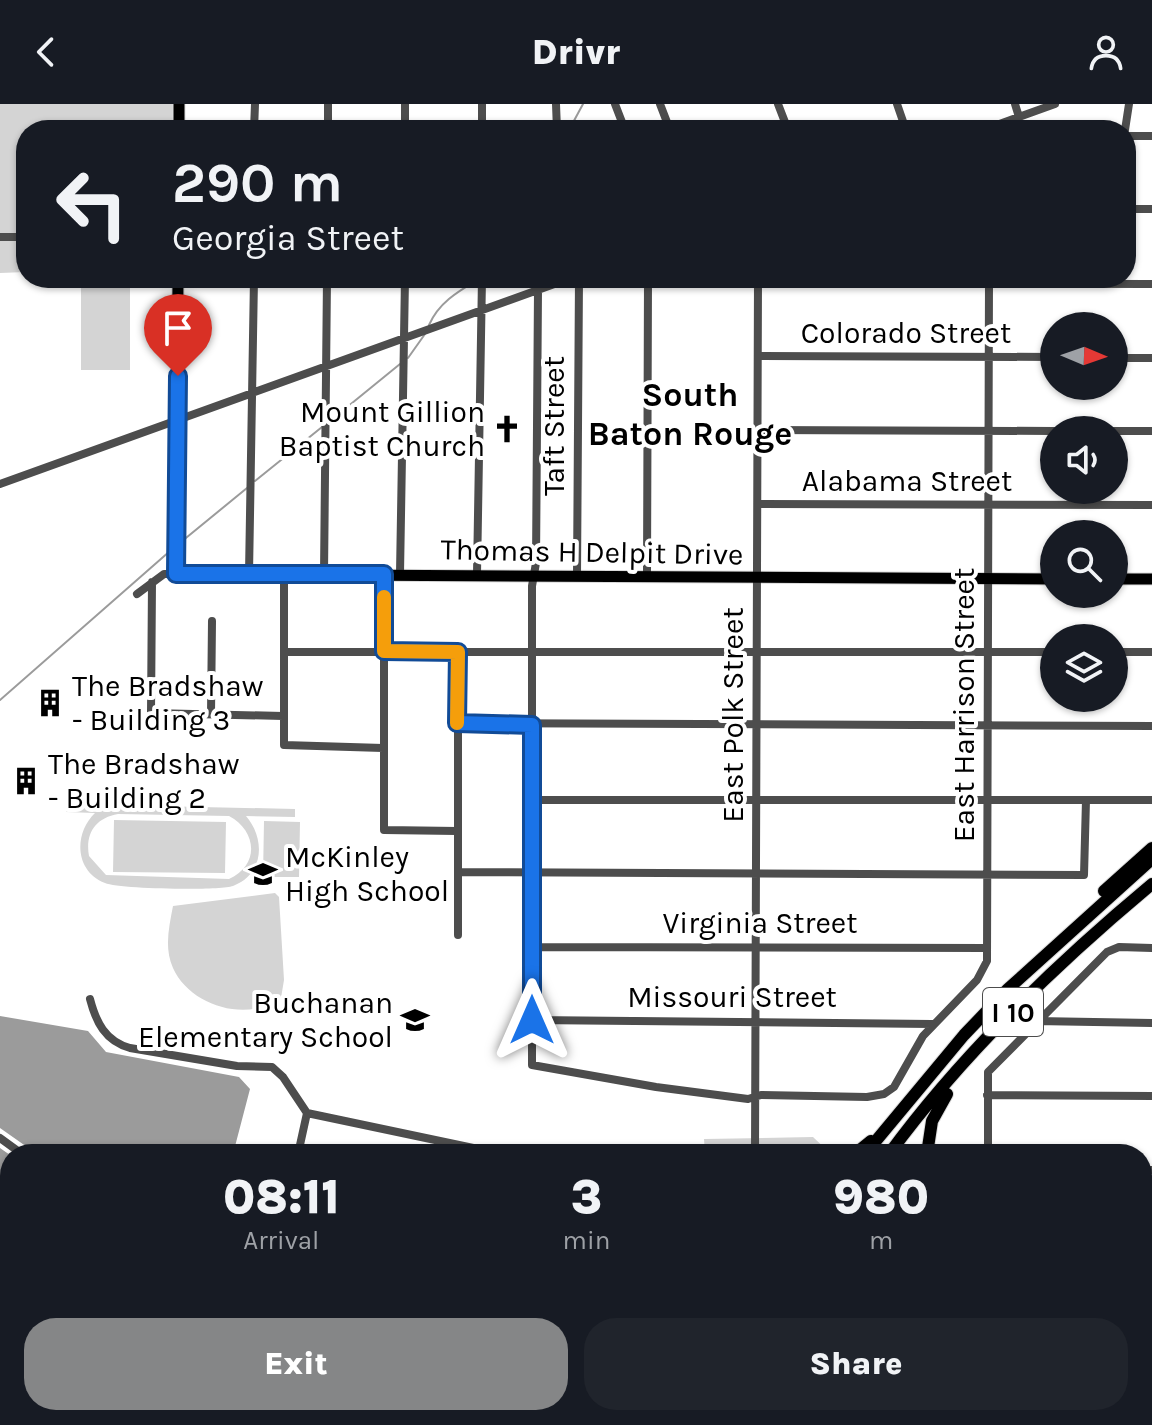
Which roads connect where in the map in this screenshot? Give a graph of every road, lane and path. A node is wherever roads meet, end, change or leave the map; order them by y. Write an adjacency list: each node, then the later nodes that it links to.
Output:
1 (1015, 104): 3 (street)
2 (1055, 104): 3 (street)
3 (1019, 117): 4 (street)
4 (1011, 120)
5 (178, 288): 25 (main road)
6 (254, 288): 24 (street)
7 (327, 288): 23 (street)
8 (405, 288): 17 (street)
9 (482, 288): 16 (street)
10 (544, 288): 15 (street)
11 (579, 288): 43 (street, Taft Street)
12 (648, 288): 44 (street)
13 (758, 288): 18 (street, East Polk Street)
14 (989, 288): 19 (street, East Harrison Street)
15 (538, 290): 16 (street); 42 (street)
16 (480, 311): 17 (street); 41 (street)
17 (407, 337): 23 (street); 40 (street)
18 (758, 356): 19 (street, Colorado Street); 26 (street, East Polk Street)
19 (988, 357): 20 (street, Colorado Street); 27 (street, East Harrison Street)
20 (1040, 357)
21 (1128, 358): 22 (street)
22 (1152, 358)
23 (326, 367): 24 (street); 38 (street)
24 (252, 393): 25 (street); 36 (street)
25 (178, 420): 31 (street); 35 (main road)
26 (758, 430): 27 (street); 32 (street, East Polk Street)
27 (988, 431): 28 (street); 33 (street, East Harrison Street)
28 (1040, 431)
29 (1128, 431): 30 (street)
30 (1152, 431)
31 (0, 484)
32 (758, 504): 33 (street, Alabama Street); 45 (street, East Polk Street)
33 (988, 505): 34 (street, Alabama Street); 46 (street, East Harrison Street)
34 (1152, 505)
35 (176, 568): 36 (main road, Thomas H Delpit Drive); 50 (street, Thomas H Delpit Drive)
36 (249, 574): 37 (main road, Thomas H Delpit Drive)
37 (284, 574): 38 (main road, Thomas H Delpit Drive); 54 (street)
38 (324, 574): 39 (main road, Thomas H Delpit Drive)
39 (384, 574): 40 (main road, Thomas H Delpit Drive); 53 (street)
40 (400, 574): 41 (main road, Thomas H Delpit Drive)
41 (477, 574): 42 (main road, Thomas H Delpit Drive)
42 (534, 575): 43 (main road, Thomas H Delpit Drive); 56 (street)
43 (577, 575): 44 (main road, Thomas H Delpit Drive)
44 (647, 575): 45 (main road, Thomas H Delpit Drive)
45 (757, 577): 46 (main road, Thomas H Delpit Drive); 61 (street, East Polk Street)
46 (988, 579): 47 (main road, Thomas H Delpit Drive); 57 (street, East Harrison Street)
47 (1040, 579)
48 (1128, 579): 49 (main road)
49 (1152, 579)
50 (152, 582): 51 (street, Thomas H Delpit Drive); 62 (street)
51 (137, 594)
52 (212, 621): 62 (street)
53 (384, 651): 54 (street); 55 (street); 69 (street)
54 (284, 652): 63 (street)
55 (458, 652): 56 (street); 64 (street)
56 (532, 652): 61 (street); 65 (street)
57 (987, 652): 58 (street); 61 (street); 67 (street, East Harrison Street)
58 (1040, 652)
59 (1128, 652): 60 (street)
60 (1152, 652)
61 (757, 653): 66 (street, East Polk Street)
62 (211, 714): 63 (street)
63 (283, 716): 69 (street)
64 (457, 723): 65 (street); 75 (street)
65 (532, 725): 66 (street); 70 (street)
66 (757, 726): 67 (street); 71 (street, East Polk Street)
67 (986, 726): 68 (street); 72 (street, East Harrison Street)
68 (1152, 726)
69 (383, 748): 75 (street)
70 (532, 800): 71 (street); 78 (street)
71 (757, 800): 72 (street); 79 (street, East Polk Street)
72 (988, 800): 73 (street); 80 (street, East Harrison Street)
73 (1086, 800): 74 (street); 80 (street)
74 (1152, 800)
75 (457, 831): 77 (street)
76 (1151, 853): 98 (highway, I 10)
77 (458, 872): 78 (street); 82 (street)
78 (532, 872): 79 (street); 83 (street)
79 (756, 874): 80 (street); 84 (street, East Polk Street)
80 (988, 874): 85 (street, East Harrison Street)
81 (1152, 884): 93 (highway, I 10)
82 (458, 935)
83 (532, 947): 84 (street, Virginia Street); 88 (street)
84 (756, 947): 85 (street, Virginia Street); 89 (street, East Polk Street)
85 (987, 948): 92 (street, East Harrison Street)
86 (1152, 948): 90 (street)
87 (90, 999): 97 (street)
88 (532, 1020): 89 (street, Missouri Street); 96 (street)
89 (756, 1021): 92 (street, Missouri Street); 96 (street, East Polk Street)
90 (1036, 1021): 91 (street); 94 (street)
91 (1152, 1023)
92 (932, 1024): 96 (street, East Harrison Street)
93 (981, 1045): 104 (highway, I 10); 105 (highway)
94 (987, 1095): 95 (street); 106 (street)
95 (1152, 1096)
96 (756, 1097): 101 (street, East Polk Street)
97 (307, 1113): 99 (street); 100 (street)
98 (881, 1136): 102 (highway); 103 (highway, I 10)
99 (300, 1144)
100 (443, 1144)
101 (755, 1144)
102 (869, 1144)
103 (874, 1144)
104 (897, 1144)
105 (928, 1144)
106 (988, 1144)

